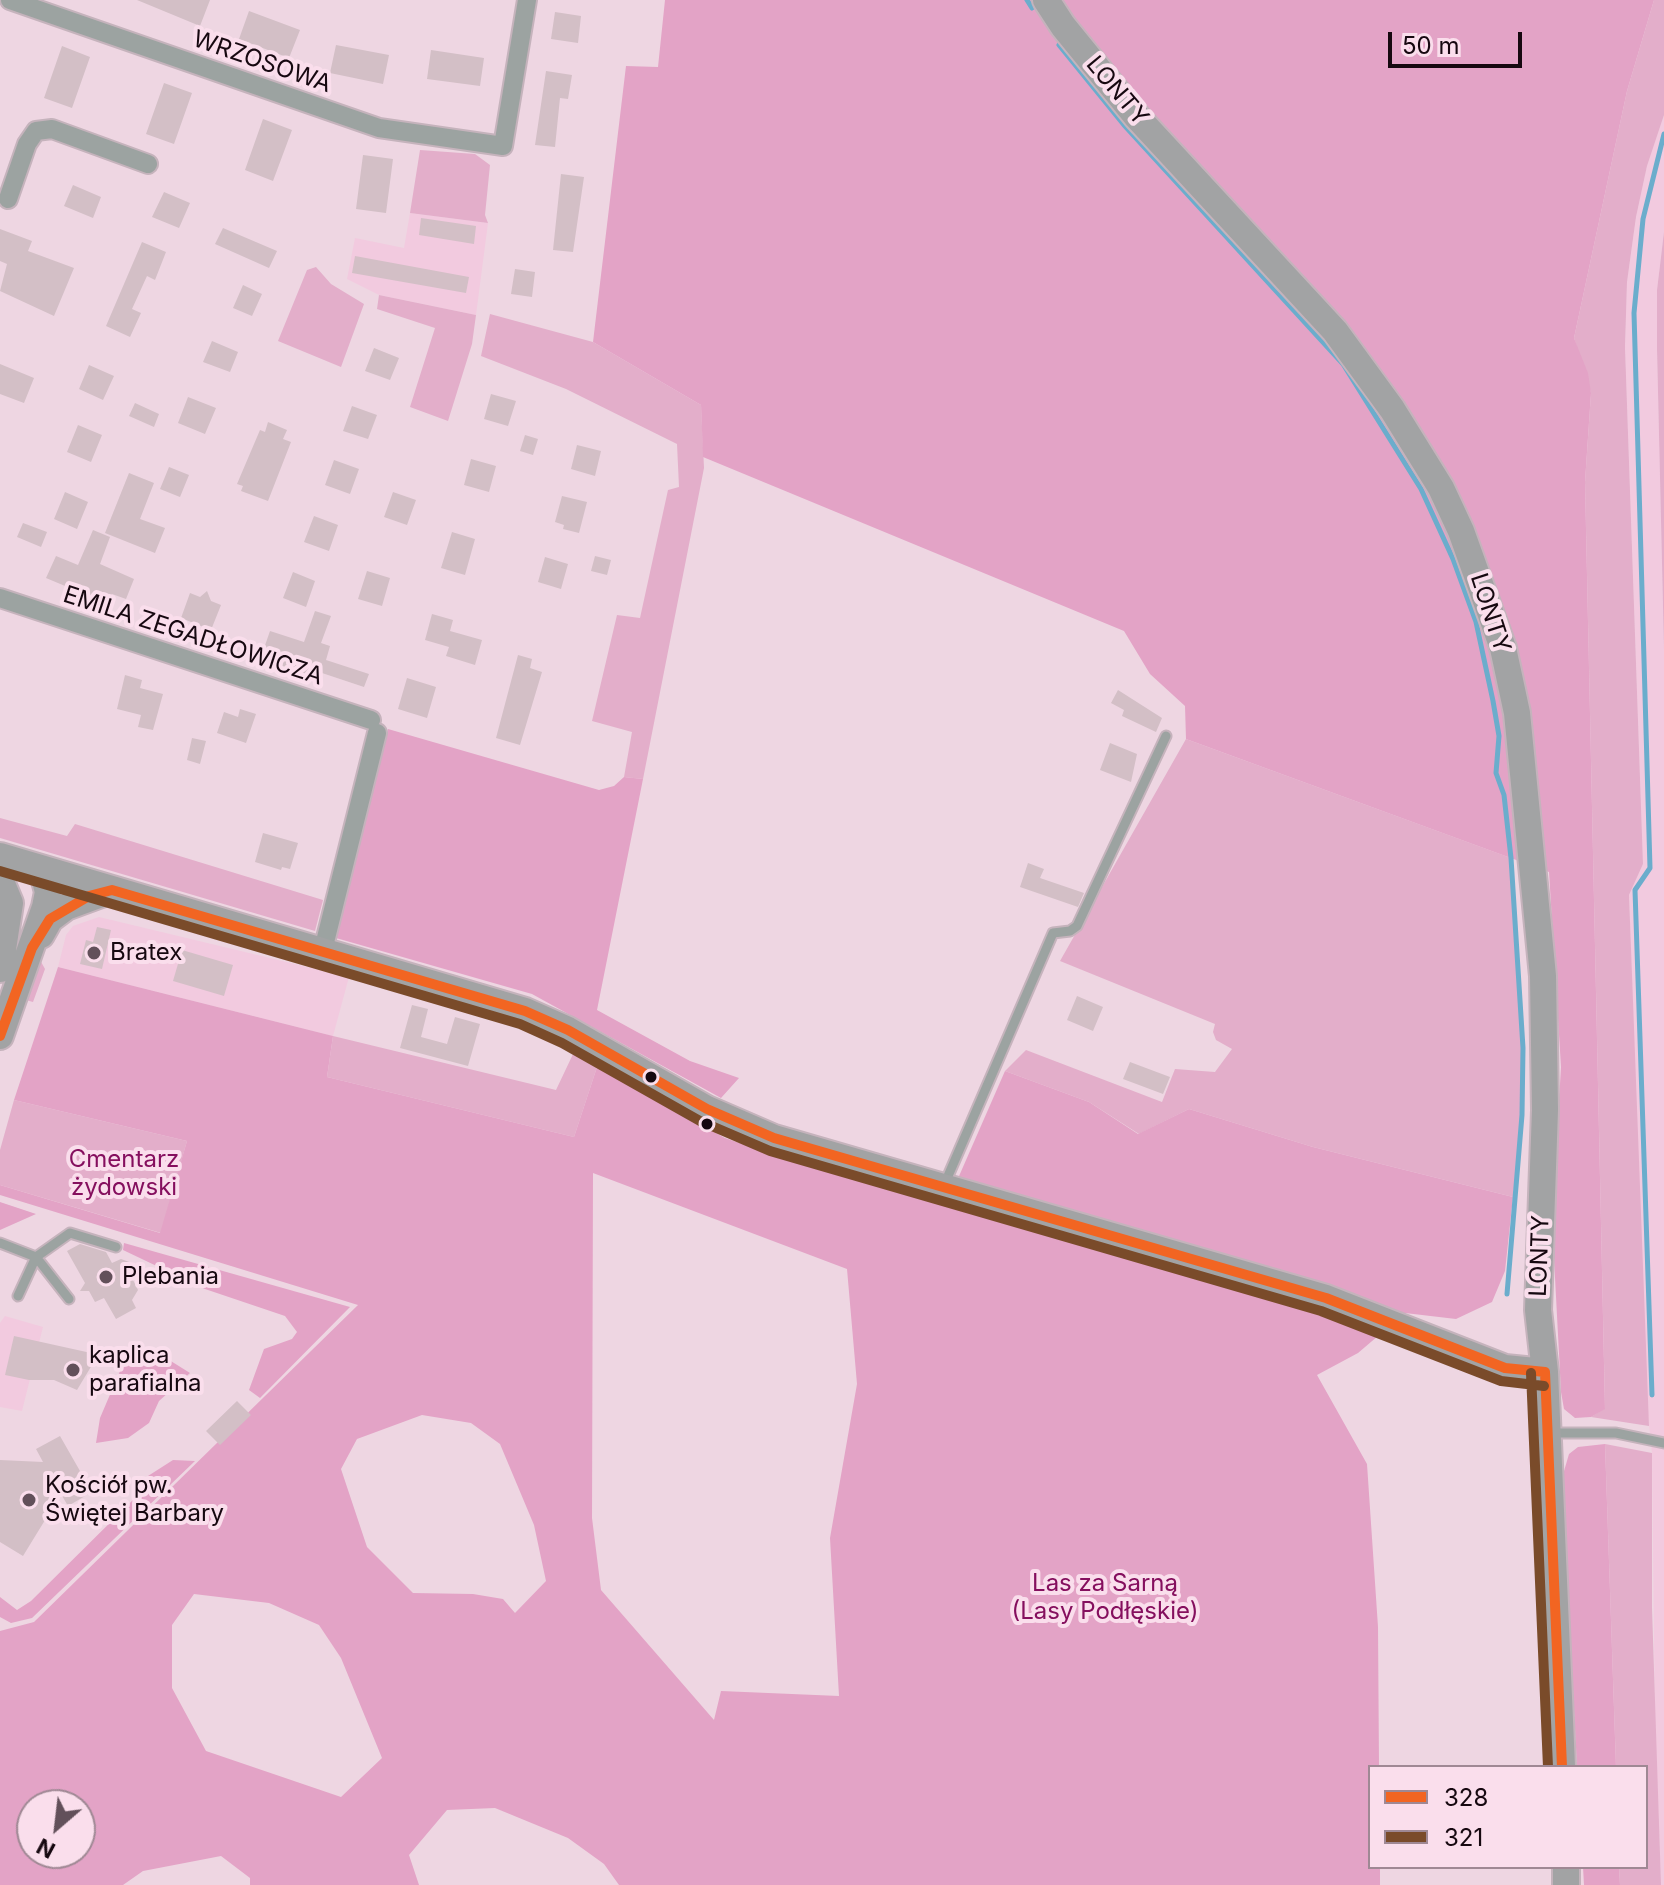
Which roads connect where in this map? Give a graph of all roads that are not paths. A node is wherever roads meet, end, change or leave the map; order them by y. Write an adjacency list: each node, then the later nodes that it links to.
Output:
1 (10, 0): 2 (street, WRZOSOWA)
2 (527, 0)
3 (1046, 0): 23 (street, LONTY)
4 (148, 164): 5 (street)
5 (8, 199)
6 (0, 598): 14 (street, EMILA ZEGADŁOWICZA)
7 (1166, 736): 17 (lane)
8 (0, 856): 9 (street)
9 (42, 869): 11 (street); 12 (street); 13 (street)
10 (0, 879): 12 (street)
11 (112, 890): 13 (street); 14 (street)
12 (7, 940): 15 (street)
13 (32, 948): 16 (street)
14 (323, 950): 17 (street)
15 (0, 969)
16 (0, 1036)
17 (943, 1188): 23 (street)
18 (0, 1243): 20 (lane)
19 (116, 1247): 20 (lane)
20 (36, 1257): 21 (lane); 22 (lane)
21 (18, 1296)
22 (69, 1299)
23 (1545, 1372): 24 (street, LONTY)
24 (1547, 1433): 25 (lane); 26 (street, LONTY)
25 (1664, 1443)
26 (1562, 1765)

